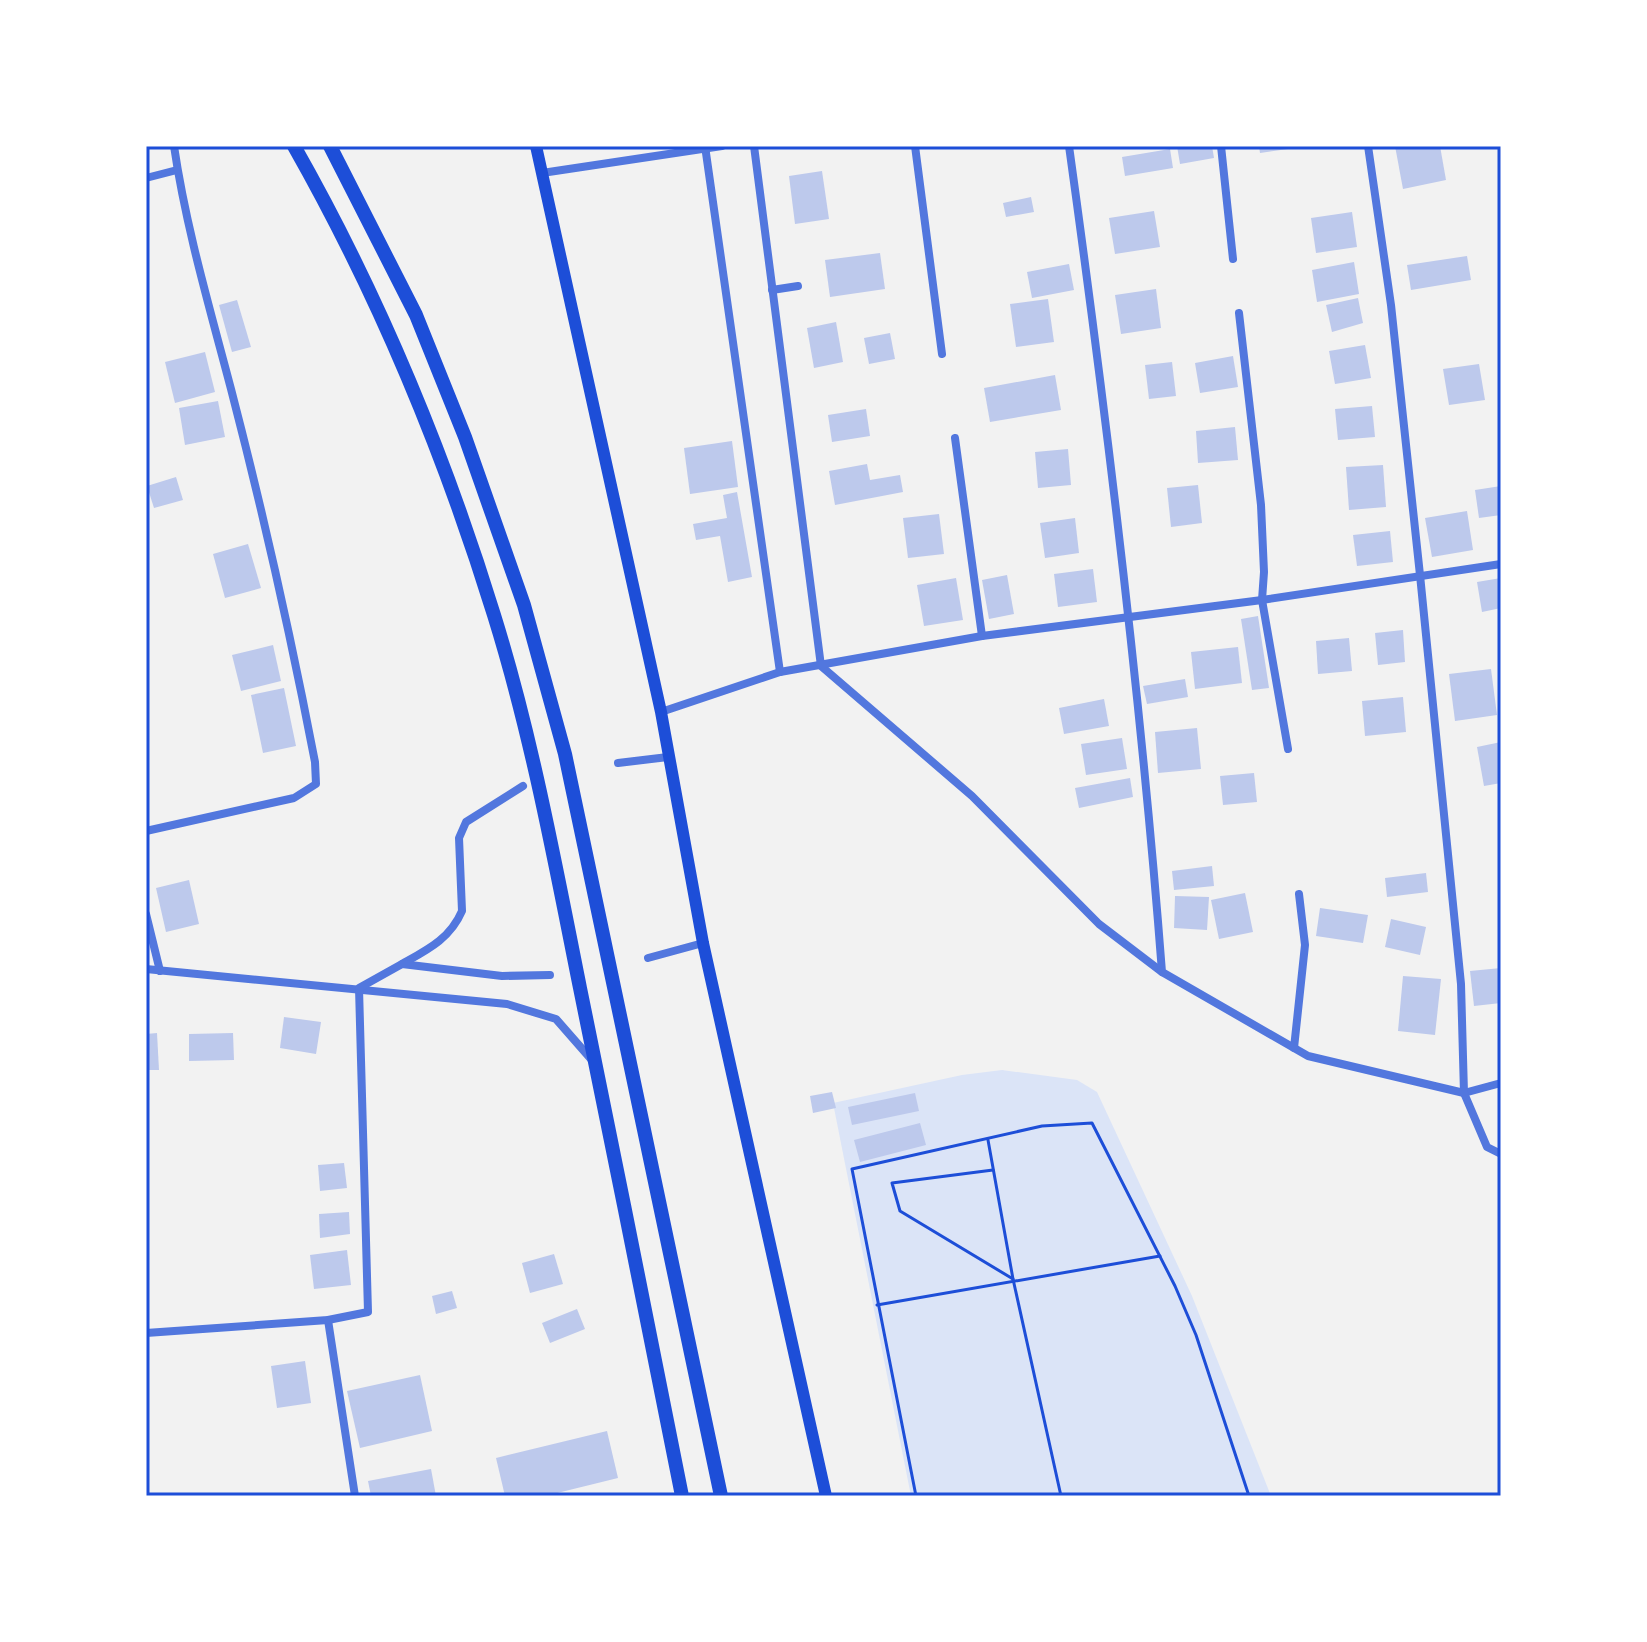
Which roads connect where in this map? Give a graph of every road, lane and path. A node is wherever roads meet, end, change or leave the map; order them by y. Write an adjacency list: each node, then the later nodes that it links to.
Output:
1 (174, 146): 12 (street)
2 (294, 146): 45 (highway)
3 (330, 146): 58 (highway)
4 (536, 146): 13 (main road)
5 (722, 146): 11 (street)
6 (754, 146): 17 (street)
7 (915, 146): 19 (street)
8 (1069, 146): 24 (street)
9 (1221, 146): 15 (street)
10 (1368, 146): 22 (street)
11 (705, 147): 13 (street); 27 (street)
12 (177, 170): 14 (street); 33 (street)
13 (542, 173): 28 (main road)
14 (146, 178)
15 (1233, 259)
16 (798, 286): 17 (street)
17 (772, 290): 26 (street)
18 (1239, 313): 23 (street)
19 (942, 354)
20 (955, 438): 25 (street)
21 (1501, 564): 22 (street)
22 (1420, 575): 23 (street); 47 (street)
23 (1262, 600): 24 (street); 29 (street)
24 (1127, 615): 25 (street); 41 (street)
25 (982, 636): 26 (street)
26 (821, 666): 27 (street); 41 (street)
27 (780, 672): 28 (street)
28 (661, 712): 30 (main road)
29 (1288, 749)
30 (668, 757): 31 (street); 36 (main road)
31 (618, 763)
32 (523, 786): 38 (street)
33 (146, 831)
34 (1299, 894): 44 (street)
35 (146, 914): 40 (street)
36 (703, 943): 37 (street); 59 (main road)
37 (648, 958)
38 (402, 964): 42 (street); 43 (street)
39 (146, 969): 40 (street)
40 (160, 971): 43 (street)
41 (1162, 972): 44 (street)
42 (550, 975)
43 (359, 988): 45 (street); 54 (street)
44 (1294, 1048): 47 (street)
45 (596, 1067): 57 (highway)
46 (1501, 1083): 47 (street)
47 (1464, 1093): 49 (street)
48 (988, 1140): 50 (path); 51 (path); 53 (path)
49 (1501, 1154)
50 (993, 1170): 52 (path); 52 (path)
51 (1160, 1256): 52 (path); 62 (path)
52 (1013, 1279): 53 (path); 61 (path)
53 (877, 1305): 60 (path)
54 (328, 1320): 55 (street); 56 (street)
55 (146, 1333)
56 (355, 1496)
57 (682, 1496)
58 (721, 1496)
59 (826, 1496)
60 (916, 1496)
61 (1061, 1496)
62 (1249, 1496)

